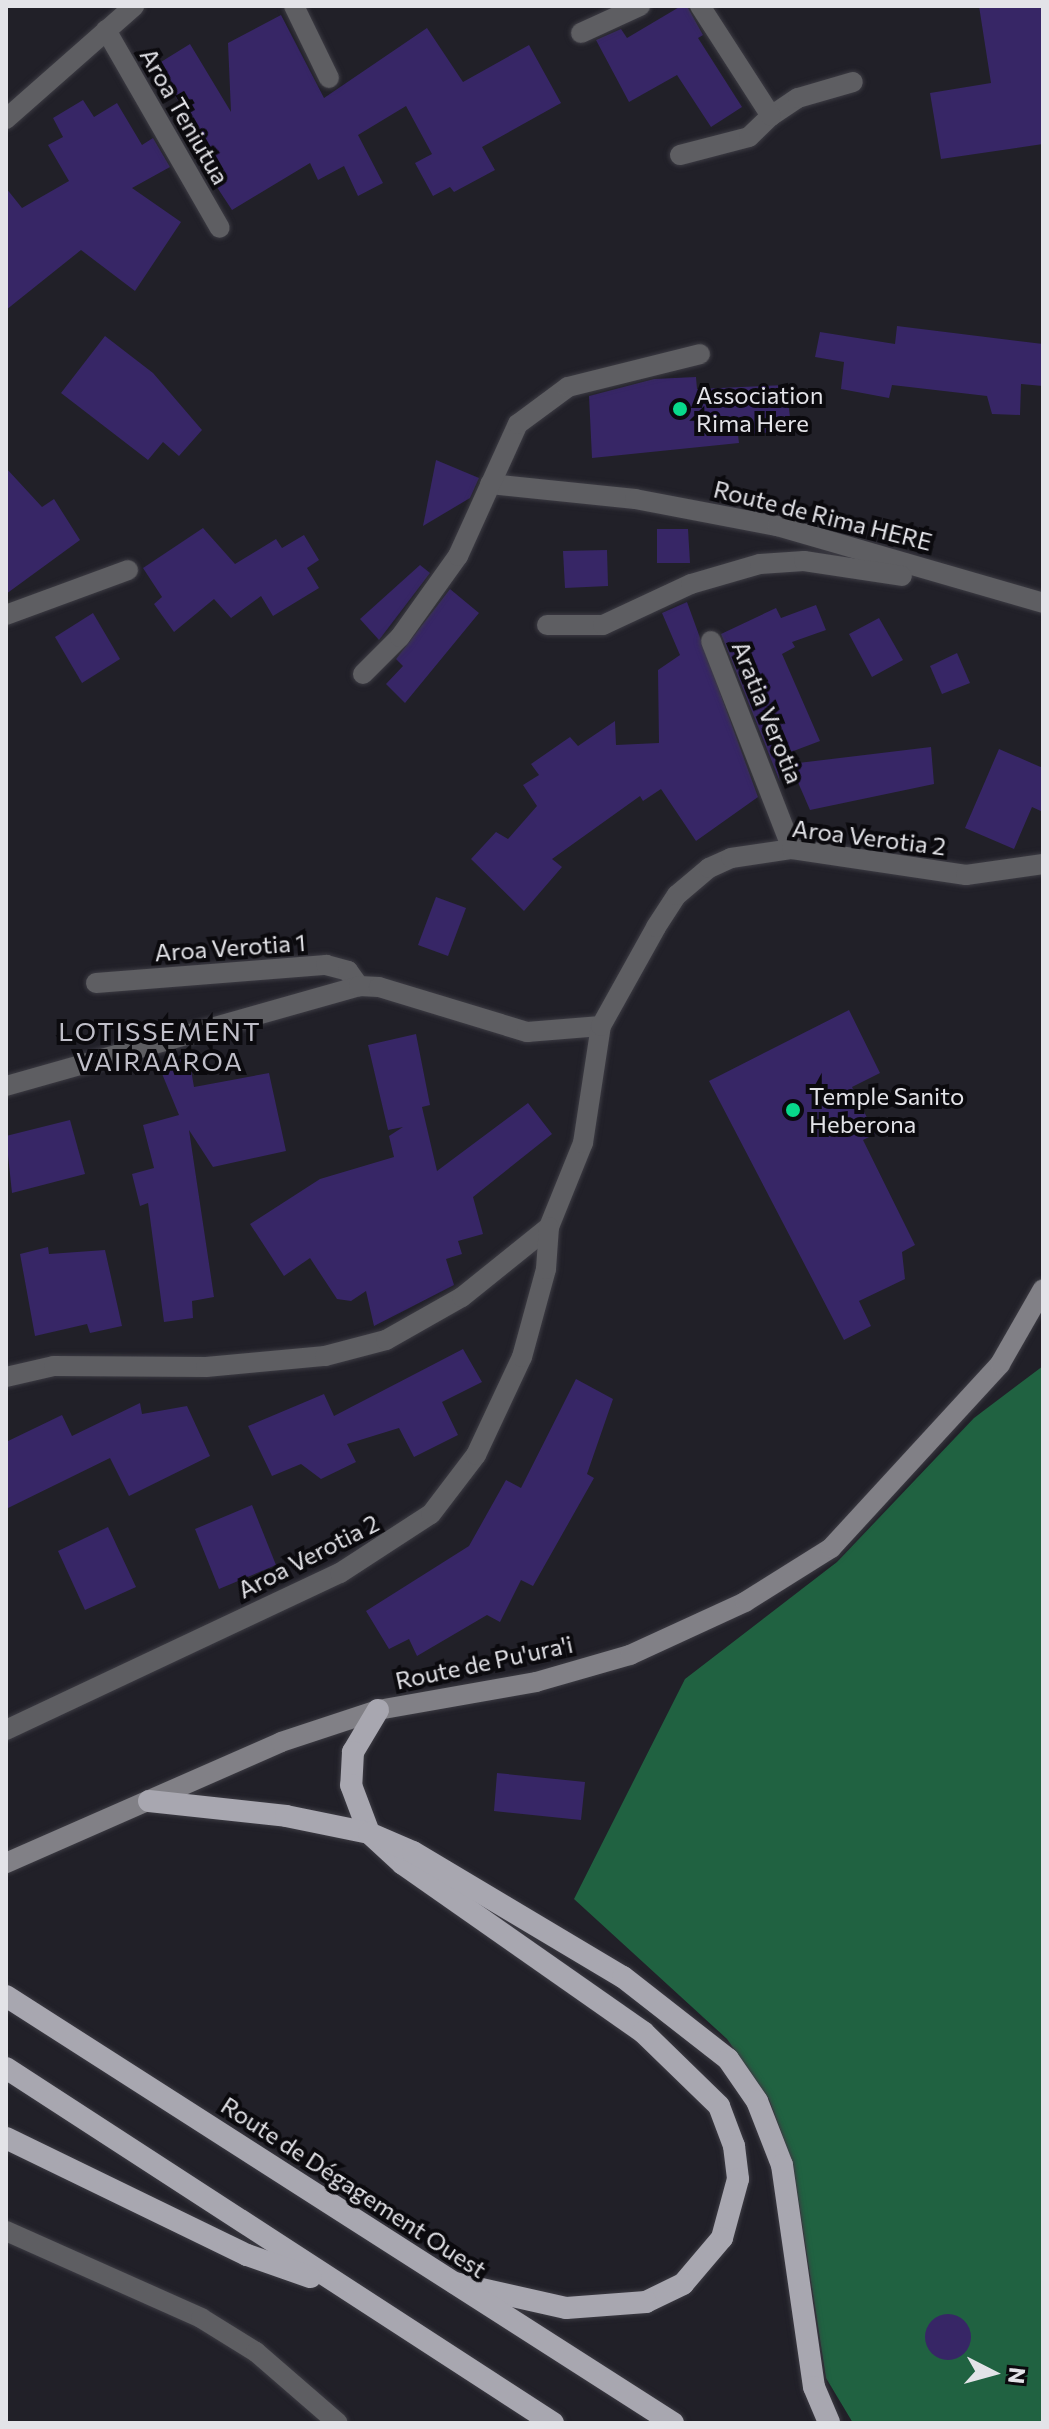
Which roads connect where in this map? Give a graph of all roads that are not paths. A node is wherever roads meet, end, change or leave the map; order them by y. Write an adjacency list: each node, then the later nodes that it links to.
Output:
1 (134, 6): 5 (street)
2 (294, 6): 7 (street)
3 (640, 6): 6 (street)
4 (700, 6): 9 (street)
5 (106, 30): 10 (street); 12 (street, Aroa Teniutua)
6 (581, 33)
7 (329, 78)
8 (853, 82): 9 (street)
9 (771, 116): 11 (street)
10 (6, 119)
11 (680, 155)
12 (220, 228)
13 (700, 354): 14 (street)
14 (490, 484): 16 (street, Route de Rima HERE); 21 (street)
15 (128, 570): 18 (street)
16 (939, 571): 17 (street, Route de Rima HERE); 19 (street)
17 (1043, 603)
18 (6, 615)
19 (547, 625)
20 (711, 641): 22 (street, Aratia Verotia)
21 (363, 674)
22 (792, 849): 23 (street, Aroa Verotia 2); 26 (street, Aroa Verotia 2)
23 (1043, 864)
24 (96, 983): 25 (street, Aroa Verotia 1)
25 (359, 986): 26 (street, Aroa Verotia 1); 27 (street, Aroa Verotia 1)
26 (601, 1026): 28 (street, Aroa Verotia 2)
27 (6, 1086)
28 (549, 1227): 30 (street, Aroa Verotia 2); 32 (street, Aroa Verotia 2)
29 (1043, 1289): 31 (main road, Route de Pu'ura'i)
30 (6, 1377)
31 (378, 1710): 33 (main road, Route de Pu'ura'i); 34 (highway)
32 (6, 1730)
33 (149, 1801): 34 (highway); 35 (main road, Route de Pu'ura'i)
34 (369, 1833): 40 (highway); 45 (highway)
35 (6, 1863)
36 (6, 1996): 40 (highway, Route de Dégagement Ouest)
37 (6, 2068): 41 (highway)
38 (6, 2138): 41 (highway)
39 (6, 2231): 42 (street)
40 (455, 2283): 44 (highway, Route de Dégagement Ouest)
41 (360, 2300): 43 (highway)
42 (333, 2421)
43 (553, 2423)
44 (673, 2423)
45 (829, 2423)

